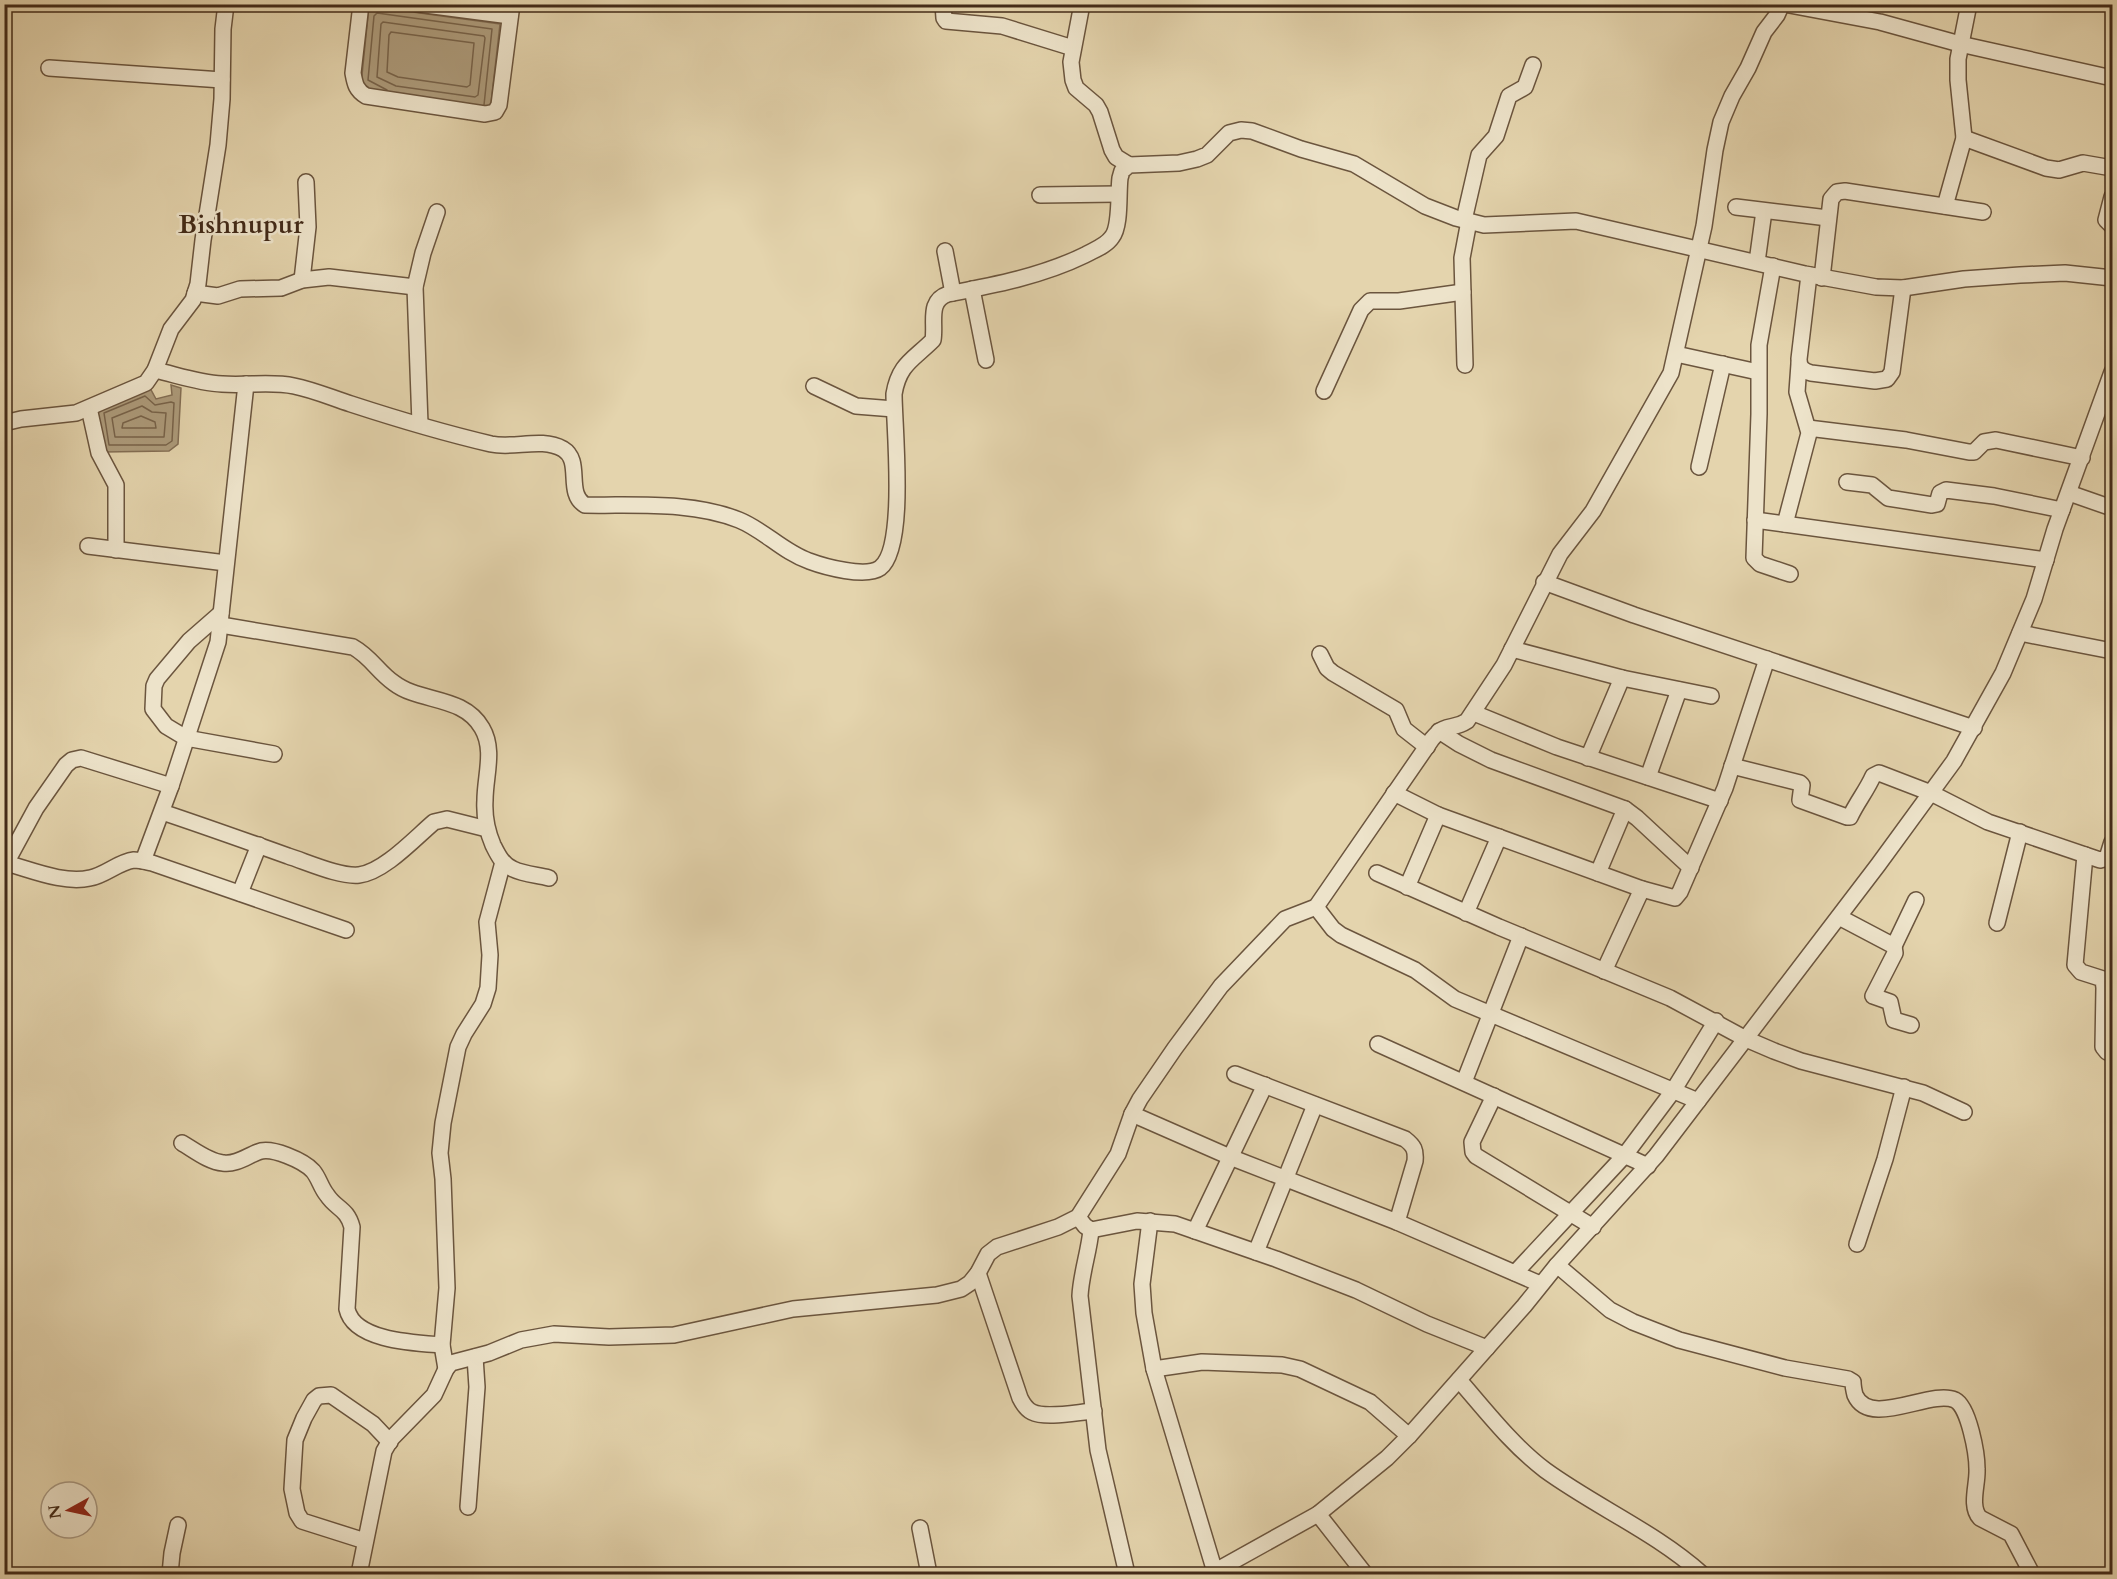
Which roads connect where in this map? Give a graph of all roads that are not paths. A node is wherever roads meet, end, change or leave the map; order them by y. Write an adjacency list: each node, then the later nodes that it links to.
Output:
1 (226, 4): 14 (street)
2 (361, 4): 8 (street)
3 (417, 4): 8 (street)
4 (943, 4): 10 (street)
5 (1082, 4): 10 (street)
6 (1783, 4): 9 (street); 30 (street)
7 (1969, 4): 9 (street)
8 (511, 10)
9 (1960, 44): 13 (street); 15 (street)
10 (1073, 48): 16 (street)
11 (1533, 65): 28 (street)
12 (49, 68): 14 (street)
13 (2112, 78)
14 (222, 80): 41 (street)
15 (1965, 138): 17 (street); 22 (street)
16 (1129, 165): 19 (street); 28 (street)
17 (2112, 168)
18 (306, 182): 36 (street)
19 (1118, 194): 20 (street); 39 (street)
20 (1040, 195)
21 (2112, 197): 29 (street)
22 (1945, 206): 26 (street); 27 (street)
23 (1736, 207): 24 (street)
24 (1764, 210): 27 (street); 32 (street)
25 (437, 212): 37 (street)
26 (1983, 212)
27 (1828, 218): 34 (street)
28 (1467, 221): 30 (street); 40 (street)
29 (2112, 226)
30 (1699, 249): 32 (street); 43 (street)
31 (945, 251): 42 (street)
32 (1757, 262): 33 (street)
33 (1773, 266): 34 (street); 49 (street)
34 (1815, 276): 38 (street); 46 (street)
35 (2112, 278): 38 (street)
36 (302, 280): 37 (street); 41 (street)
37 (415, 287): 57 (street)
38 (1903, 288): 46 (street)
39 (972, 289): 42 (street); 44 (street)
40 (1463, 292): 47 (street); 53 (street)
41 (195, 293): 48 (street)
42 (953, 293): 55 (street)
43 (1676, 354): 45 (street); 72 (street)
44 (986, 360)
45 (1723, 364): 49 (street); 60 (street)
46 (1799, 364): 58 (street)
47 (1465, 365)
48 (155, 370): 51 (street); 54 (street)
49 (1758, 372): 65 (street)
50 (2112, 372): 59 (street)
51 (246, 384): 57 (street); 70 (street)
52 (814, 386): 55 (street)
53 (1324, 391)
54 (88, 408): 56 (street); 68 (street)
55 (894, 409): 57 (street)
56 (4, 423)
57 (420, 424)
58 (1808, 428): 59 (street); 66 (street)
59 (2082, 458): 62 (street)
60 (1699, 467)
61 (1847, 482): 64 (street)
62 (2069, 493): 63 (street); 64 (street)
63 (2112, 508)
64 (2062, 510): 69 (street)
65 (1755, 520): 66 (street); 71 (street)
66 (1785, 524): 69 (street)
67 (88, 546): 68 (street)
68 (116, 550): 70 (street)
69 (2046, 560): 74 (street)
70 (225, 563): 73 (street)
71 (1790, 574)
72 (1544, 582): 75 (street); 78 (street)
73 (221, 619): 85 (street); 85 (street); 98 (street)
74 (2020, 633): 76 (street); 83 (street)
75 (1512, 649): 79 (street); 82 (street)
76 (2112, 651)
77 (1320, 654): 86 (street)
78 (1767, 659): 83 (street); 89 (street)
79 (1622, 678): 80 (street); 88 (street)
80 (1679, 690): 81 (street); 90 (street)
81 (1711, 696)
82 (1474, 713): 84 (street); 88 (street)
83 (1974, 728): 93 (street)
84 (1439, 730): 86 (street); 95 (street)
85 (186, 738): 87 (street); 91 (street)
86 (1427, 747): 92 (street)
87 (274, 754)
88 (1588, 758): 90 (street)
89 (1732, 766): 93 (street); 94 (street)
90 (1648, 777): 94 (street)
91 (171, 786): 96 (street); 106 (street)
92 (1394, 793): 97 (street); 115 (street)
93 (1930, 793): 99 (street); 117 (street)
94 (1720, 801): 107 (street)
95 (1624, 809): 107 (street); 109 (street)
96 (162, 812): 102 (street); 104 (street)
97 (1438, 815): 100 (street); 111 (street)
98 (488, 830): 102 (street); 105 (street)
99 (2020, 832): 103 (street); 118 (street)
100 (1499, 837): 109 (street); 116 (street)
101 (2112, 844): 103 (street)
102 (258, 845): 113 (street)
103 (2085, 855): 128 (street)
104 (142, 861): 106 (street); 113 (street)
105 (503, 862): 110 (street); 157 (street)
106 (5, 865)
107 (1691, 868): 112 (street)
108 (1377, 873): 111 (street)
109 (1598, 873): 112 (street)
110 (549, 878)
111 (1407, 887): 116 (street)
112 (1642, 889): 122 (street)
113 (240, 893): 119 (street)
114 (1916, 900): 121 (street)
115 (1316, 908): 123 (street); 138 (street)
116 (1466, 913): 120 (street)
117 (1839, 916): 121 (street); 126 (street)
118 (1997, 923)
119 (346, 930)
120 (1521, 936): 122 (street); 123 (street)
121 (1894, 946): 125 (street)
122 (1605, 971): 124 (street)
123 (1490, 1013): 130 (street); 133 (street)
124 (1716, 1022): 126 (street); 133 (street)
125 (1911, 1025)
126 (1746, 1039): 132 (street); 135 (street)
127 (1378, 1044): 130 (street)
128 (2112, 1054)
129 (1235, 1074): 131 (street)
130 (1464, 1082): 134 (street)
131 (1265, 1085): 136 (street); 141 (street)
132 (1904, 1087): 137 (street); 151 (street)
133 (1673, 1091): 135 (street); 140 (street)
134 (1494, 1096): 140 (street); 144 (street)
135 (1698, 1101): 142 (street)
136 (1315, 1105): 143 (street); 147 (street)
137 (1964, 1112)
138 (1132, 1114): 141 (street); 145 (street)
139 (182, 1143): 157 (street)
140 (1625, 1155): 142 (street); 144 (street)
141 (1230, 1157): 143 (street); 150 (street)
142 (1648, 1166): 148 (street)
143 (1285, 1179): 147 (street); 152 (street)
144 (1572, 1214): 148 (street); 155 (street)
145 (1078, 1217): 149 (street); 154 (street)
146 (1150, 1221): 149 (street); 150 (street); 161 (street)
147 (1397, 1222): 155 (street)
148 (1593, 1227): 153 (street)
149 (1091, 1230): 163 (street)
150 (1195, 1231): 152 (street)
151 (1857, 1244)
152 (1256, 1252): 158 (street)
153 (1557, 1265): 156 (street); 171 (street)
154 (978, 1273): 159 (street); 163 (street)
155 (1515, 1273): 156 (street)
156 (1540, 1284): 158 (street)
157 (442, 1345): 160 (street)
158 (1487, 1348): 162 (street)
159 (475, 1357): 160 (street); 166 (street)
160 (446, 1369): 165 (street)
161 (1154, 1369): 164 (street); 172 (street)
162 (1460, 1380): 164 (street); 178 (street)
163 (1094, 1411): 176 (street)
164 (1409, 1436): 167 (street)
165 (390, 1442): 170 (street); 170 (street)
166 (468, 1507)
167 (1318, 1514): 172 (street); 177 (street)
168 (178, 1526): 173 (street)
169 (920, 1528): 175 (street)
170 (365, 1540): 174 (street)
171 (2028, 1572)
172 (1213, 1574)
173 (170, 1575)
174 (359, 1575)
175 (928, 1575)
176 (1127, 1575)
177 (1365, 1575)
178 (1702, 1575)

